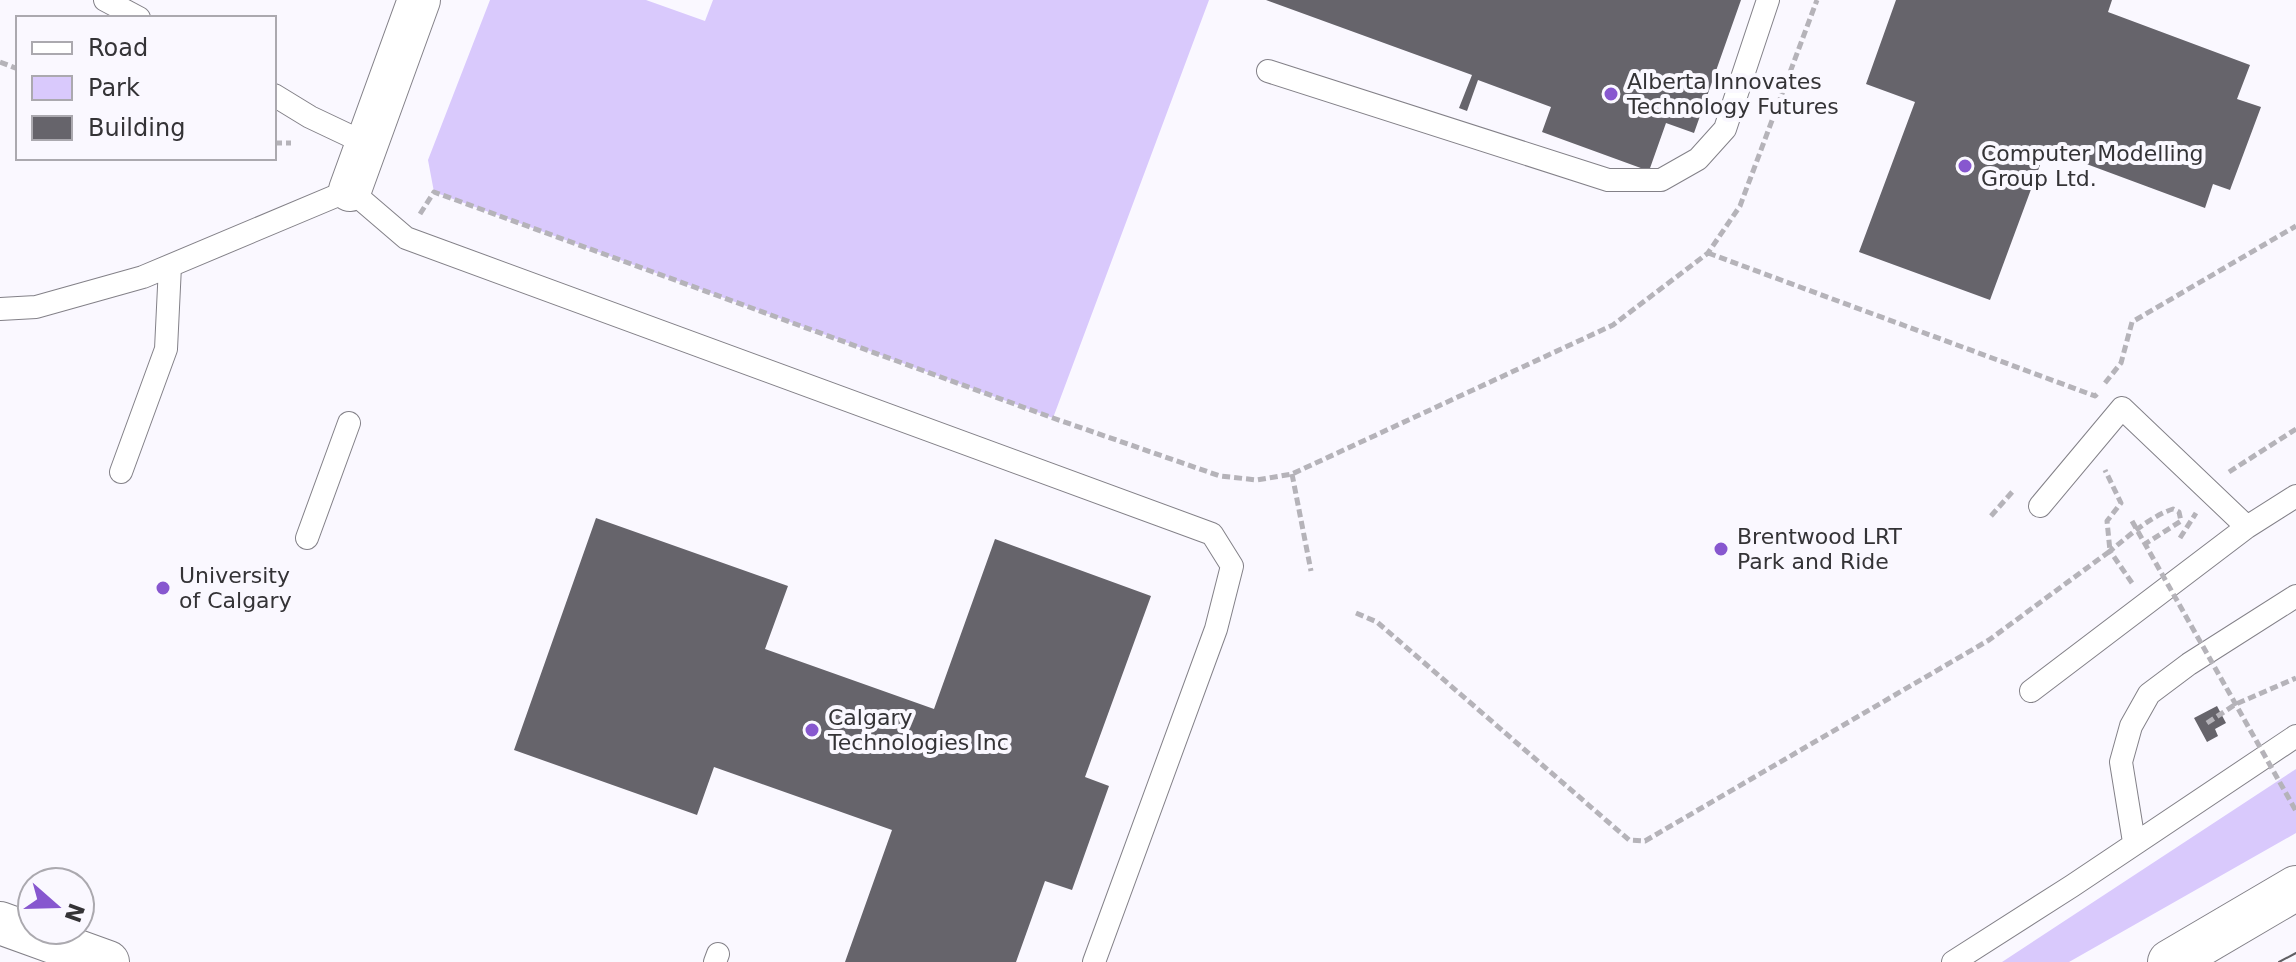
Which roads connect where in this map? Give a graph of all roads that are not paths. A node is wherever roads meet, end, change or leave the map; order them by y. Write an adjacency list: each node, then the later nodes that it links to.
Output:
1 (105, 0): 4 (lane)
2 (419, 0): 7 (street)
3 (1768, 0): 5 (lane)
4 (135, 16)
5 (1268, 71)
6 (276, 96): 7 (lane)
7 (367, 144): 8 (street)
8 (350, 190): 9 (lane); 24 (lane)
9 (170, 266): 10 (lane); 12 (lane)
10 (0, 309)
11 (349, 423): 16 (lane)
12 (121, 472)
13 (2296, 496): 15 (lane)
14 (2040, 506): 15 (lane)
15 (2247, 527): 18 (lane)
16 (307, 538)
17 (2296, 596): 20 (lane)
18 (2031, 691)
19 (2296, 736): 20 (lane)
20 (2134, 842): 25 (lane)
21 (2296, 888): 26 (highway)
22 (0, 923): 23 (street)
23 (108, 962)
24 (1094, 962)
25 (1953, 962)
26 (2170, 962)

